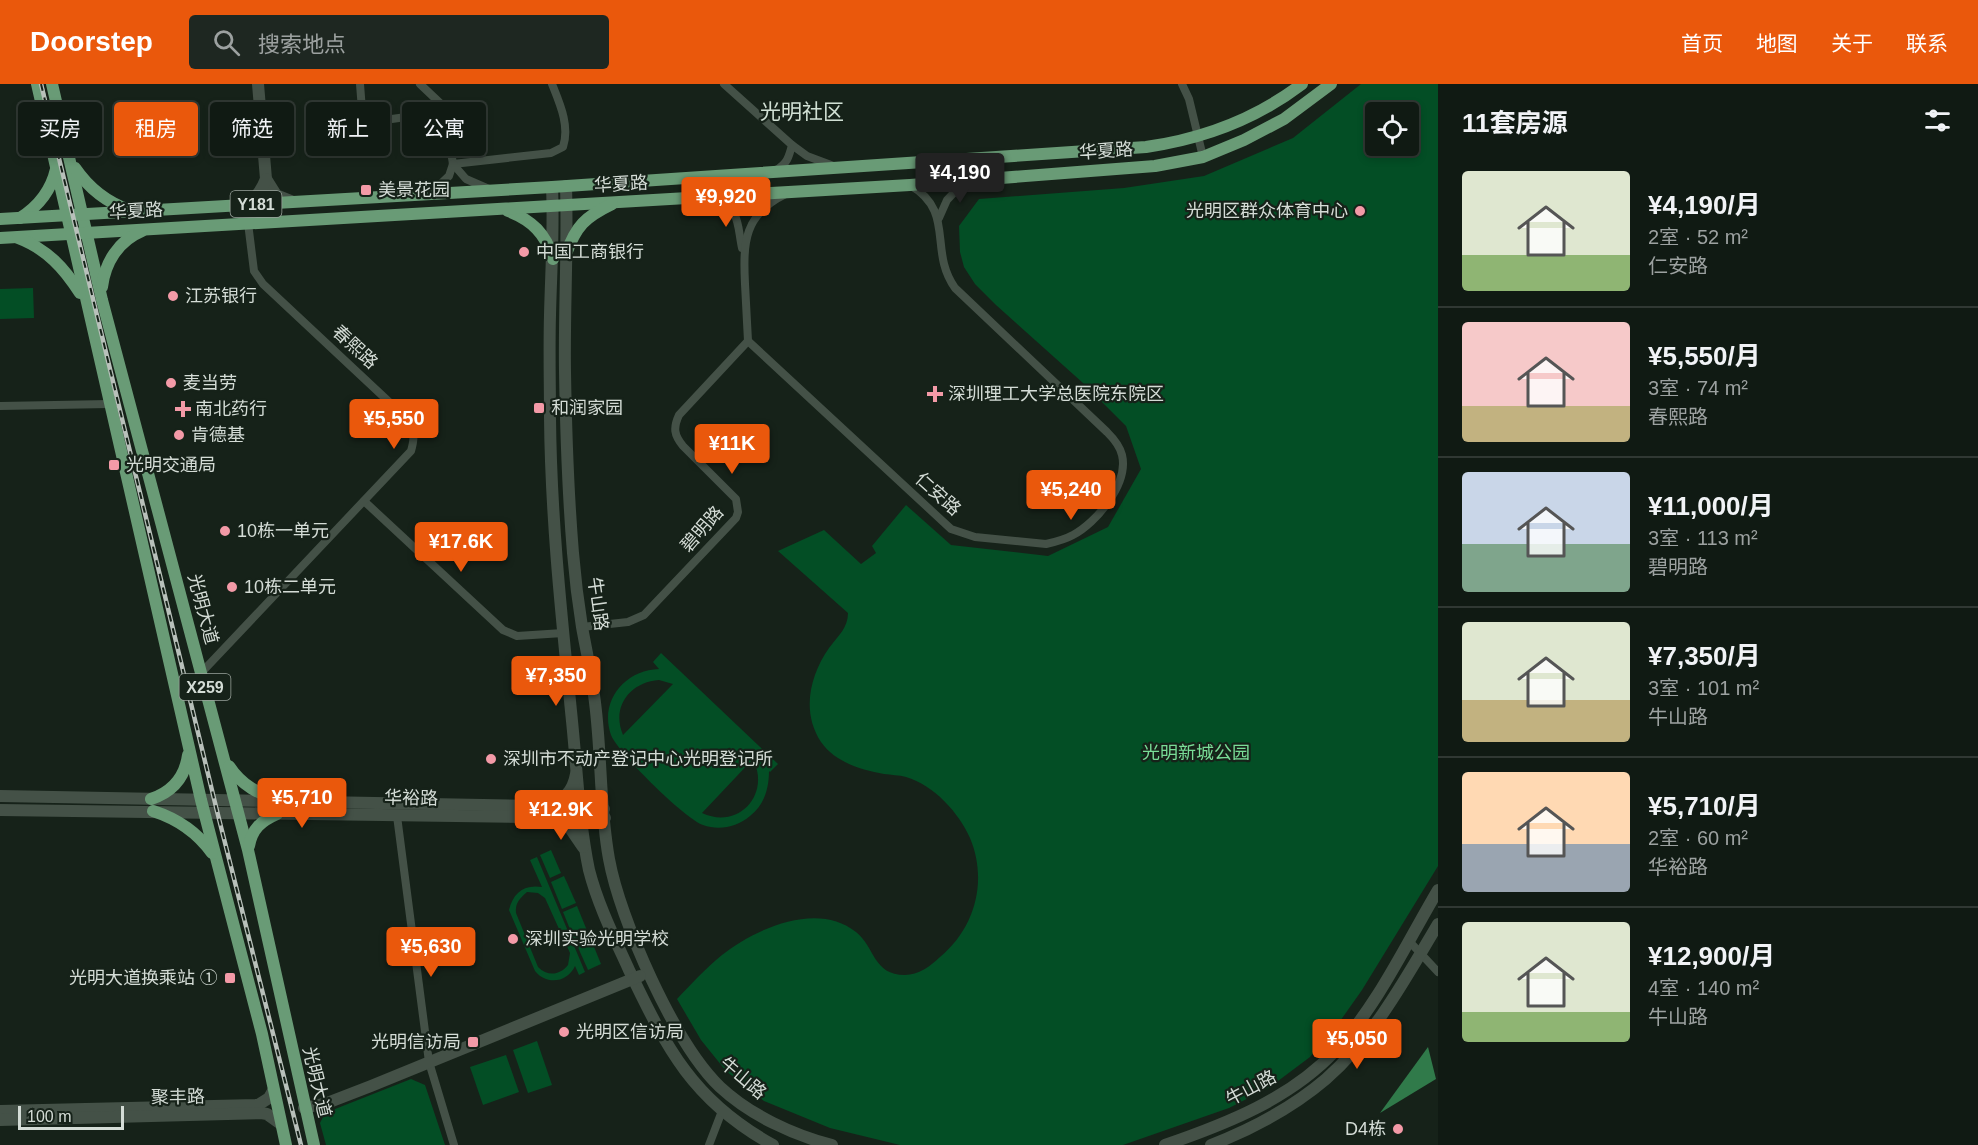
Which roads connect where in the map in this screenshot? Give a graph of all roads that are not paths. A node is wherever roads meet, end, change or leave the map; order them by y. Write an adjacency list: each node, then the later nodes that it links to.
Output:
1 (36, 84): 18 (main road, X259)
2 (52, 84): 17 (main road, 光明大道 / X259)
3 (258, 84): 22 (street)
4 (360, 84): 12 (street)
5 (420, 84): 11 (street)
6 (552, 84): 19 (street)
7 (724, 84): 14 (street)
8 (1182, 84): 13 (street)
9 (1302, 84): 13 (main road, 华夏路 / Y181)
10 (1331, 84): 16 (main road, 华夏路 / Y181)
11 (438, 102)
12 (402, 118)
13 (1198, 137): 16 (street); 20 (main road, 华夏路 / Y181)
14 (792, 145): 20 (street); 21 (street)
15 (451, 156): 19 (street)
16 (1203, 157): 23 (main road, 华夏路 / Y181)
17 (71, 160): 37 (main road); 38 (main road, 光明大道 / X259)
18 (56, 164): 39 (main road, X259); 40 (main road)
19 (453, 164): 27 (street); 29 (street)
20 (838, 168): 21 (main road, 华夏路 / Y181)
21 (773, 172): 25 (main road, 华夏路 / Y181)
22 (266, 180): 31 (street); 33 (street)
23 (967, 180): 24 (main road, 华夏路 / Y181); 41 (street)
24 (910, 184): 28 (main road, 华夏路 / Y181); 41 (street)
25 (566, 186): 26 (main road, 华夏路 / Y181); 34 (street, 牛山路)
26 (552, 187): 27 (main road, 华夏路 / Y181); 35 (street, 牛山路)
27 (492, 190): 29 (main road, 华夏路 / Y181)
28 (791, 192): 30 (main road, 华夏路 / Y181); 50 (street)
29 (430, 194): 31 (main road, 华夏路 / Y181)
30 (710, 196): 32 (main road, 华夏路 / Y181); 50 (street)
31 (291, 201): 33 (main road, 华夏路 / Y181)
32 (616, 202): 34 (main road, 华夏路 / Y181); 49 (main road)
33 (243, 205): 37 (main road, 华夏路 / Y181)
34 (567, 205): 35 (main road, 华夏路 / Y181); 49 (street, 牛山路)
35 (553, 206): 36 (main road, 华夏路 / Y181); 51 (street, 牛山路)
36 (504, 210): 43 (main road, 华夏路 / Y181); 51 (main road)
37 (133, 211): 38 (main road, 华夏路 / Y181)
38 (83, 214): 39 (main road, 华夏路 / Y181); 45 (main road, 光明大道 / X259)
39 (67, 215): 40 (main road, 华夏路 / Y181); 46 (main road, X259)
40 (20, 218): 42 (main road, 华夏路 / Y181)
41 (939, 218): 54 (street, 仁安路)
42 (0, 219)
43 (248, 223): 44 (main road, 华夏路 / Y181); 57 (street, 春熙路)
44 (148, 229): 45 (main road, 华夏路 / Y181); 52 (main road)
45 (87, 232): 46 (main road, 华夏路 / Y181); 52 (main road, 光明大道 / X259)
46 (71, 234): 47 (main road, 华夏路 / Y181); 53 (main road, X259)
47 (14, 237): 48 (main road, 华夏路 / Y181); 53 (main road)
48 (0, 238)
49 (566, 254): 58 (street, 牛山路)
50 (744, 255): 54 (street)
51 (553, 259): 59 (street, 牛山路)
52 (102, 300): 60 (main road, 光明大道 / X259)
53 (86, 303): 55 (main road, X259)
54 (748, 341): 58 (street, 碧明路)
55 (109, 404): 56 (street); 61 (main road, X259)
56 (0, 406)
57 (364, 501): 59 (street); 60 (street, 春熙路)
58 (582, 627): 72 (street, 牛山路)
59 (563, 633): 63 (street, 牛山路)
60 (201, 673): 62 (main road, 光明大道 / X259)
61 (188, 745): 66 (main road); 67 (main road, X259)
62 (223, 755): 65 (main road); 68 (main road, 光明大道 / X259)
63 (577, 767): 70 (street); 71 (street, 牛山路)
64 (0, 796): 66 (street, 华裕路)
65 (281, 801): 68 (street, 华裕路); 70 (street, 华裕路)
66 (152, 805): 67 (street, 华裕路); 69 (street, 华裕路); 77 (main road)
67 (202, 806): 68 (street, 华裕路); 77 (main road, X259)
68 (237, 807): 73 (street, 华裕路); 75 (main road, 光明大道 / X259)
69 (0, 810)
70 (539, 812): 71 (street, 华裕路); 74 (street, 华裕路); 76 (street)
71 (581, 813): 72 (street, 华裕路); 76 (street, 牛山路)
72 (604, 813): 82 (street, 牛山路)
73 (277, 814): 74 (street, 华裕路); 75 (main road)
74 (397, 816): 85 (street)
75 (248, 850): 87 (main road, 光明大道 / X259)
76 (587, 859): 84 (street, 牛山路)
77 (216, 860): 86 (main road, X259)
78 (1438, 890): 80 (street, 牛山路)
79 (1438, 924): 81 (street, 牛山路)
80 (1409, 941): 81 (street); 91 (street, 牛山路)
81 (1421, 954): 83 (street); 93 (street, 牛山路)
82 (649, 972): 84 (street); 99 (street, 牛山路)
83 (1438, 972)
84 (634, 979): 85 (street); 89 (street, 牛山路)
85 (429, 1062): 87 (street); 96 (street)
86 (273, 1091): 88 (street, 聚丰路); 92 (main road, X259)
87 (304, 1108): 95 (main road, 光明大道 / X259)
88 (0, 1111)
89 (722, 1111): 97 (street); 98 (street, 牛山路)
90 (0, 1120): 92 (street, 聚丰路)
91 (1226, 1122): 93 (street); 100 (street, 牛山路)
92 (281, 1124): 94 (main road, X259)
93 (1228, 1142): 101 (street, 牛山路)
94 (286, 1145)
95 (314, 1145)
96 (454, 1145)
97 (709, 1145)
98 (773, 1145)
99 (832, 1145)
100 (1165, 1145)
101 (1211, 1145)

